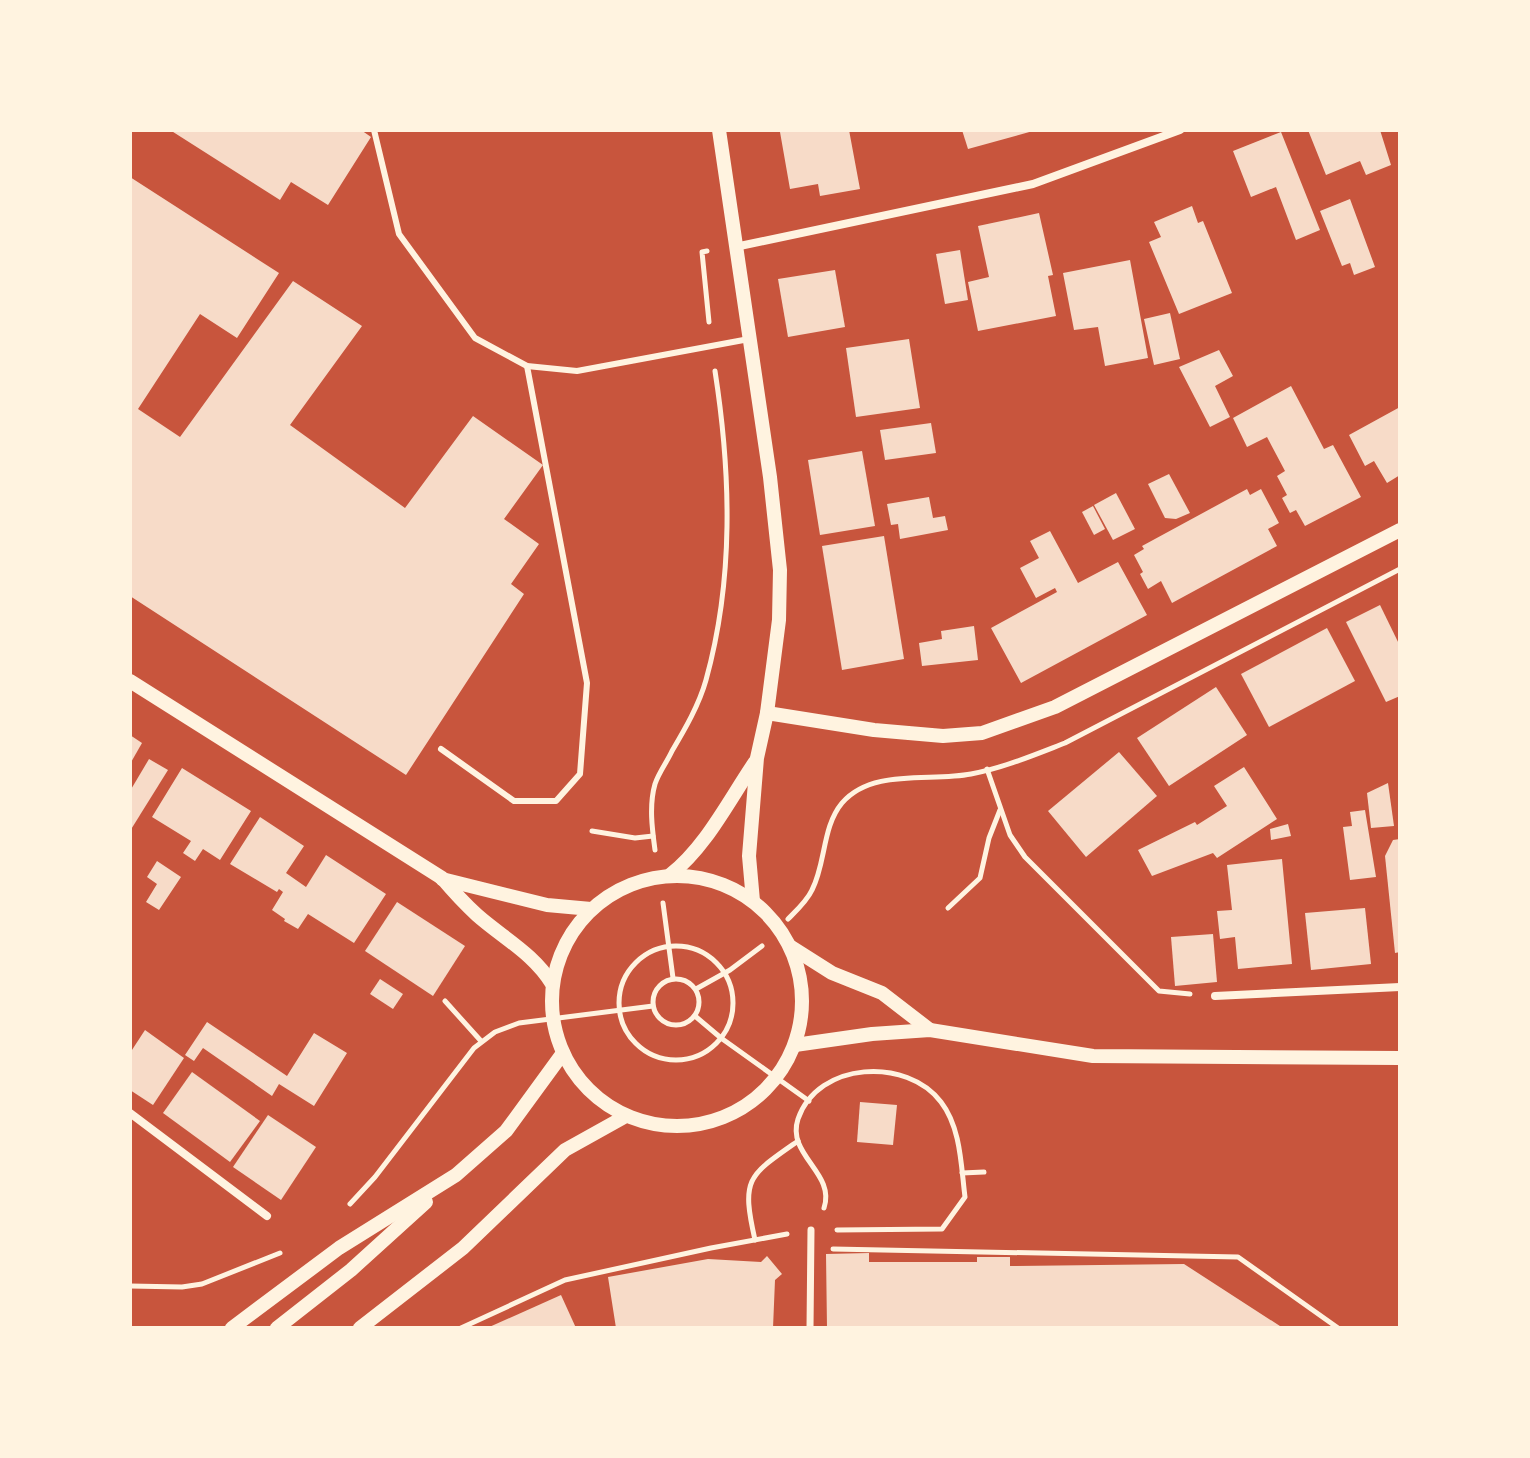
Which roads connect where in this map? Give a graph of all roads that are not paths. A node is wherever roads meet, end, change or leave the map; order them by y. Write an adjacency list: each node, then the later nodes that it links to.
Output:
1 (374, 130): 6 (lane)
2 (719, 130): 4 (street)
3 (1180, 130): 4 (street)
4 (735, 247): 5 (street)
5 (750, 338): 6 (lane); 9 (street)
6 (527, 366): 10 (lane)
7 (1400, 530): 9 (street)
8 (130, 681): 13 (street)
9 (767, 713): 11 (street)
10 (441, 749)
11 (757, 758): 12 (street); 14 (street)
12 (670, 875): 14 (street); 15 (street)
13 (442, 878): 15 (street); 17 (street)
14 (753, 901): 16 (street)
15 (591, 909): 17 (street)
16 (804, 965): 20 (street); 21 (street)
17 (551, 975): 22 (street)
18 (1400, 987): 19 (street)
19 (1215, 996)
20 (930, 1030): 21 (street); 23 (street)
21 (795, 1045): 25 (street)
22 (563, 1053): 25 (street); 26 (street)
23 (1400, 1058)
24 (130, 1113): 27 (street)
25 (626, 1116): 31 (street)
26 (456, 1175): 29 (street); 30 (street)
27 (267, 1216)
28 (811, 1230): 32 (street)
29 (232, 1328)
30 (277, 1328)
31 (360, 1328)
32 (810, 1328)

